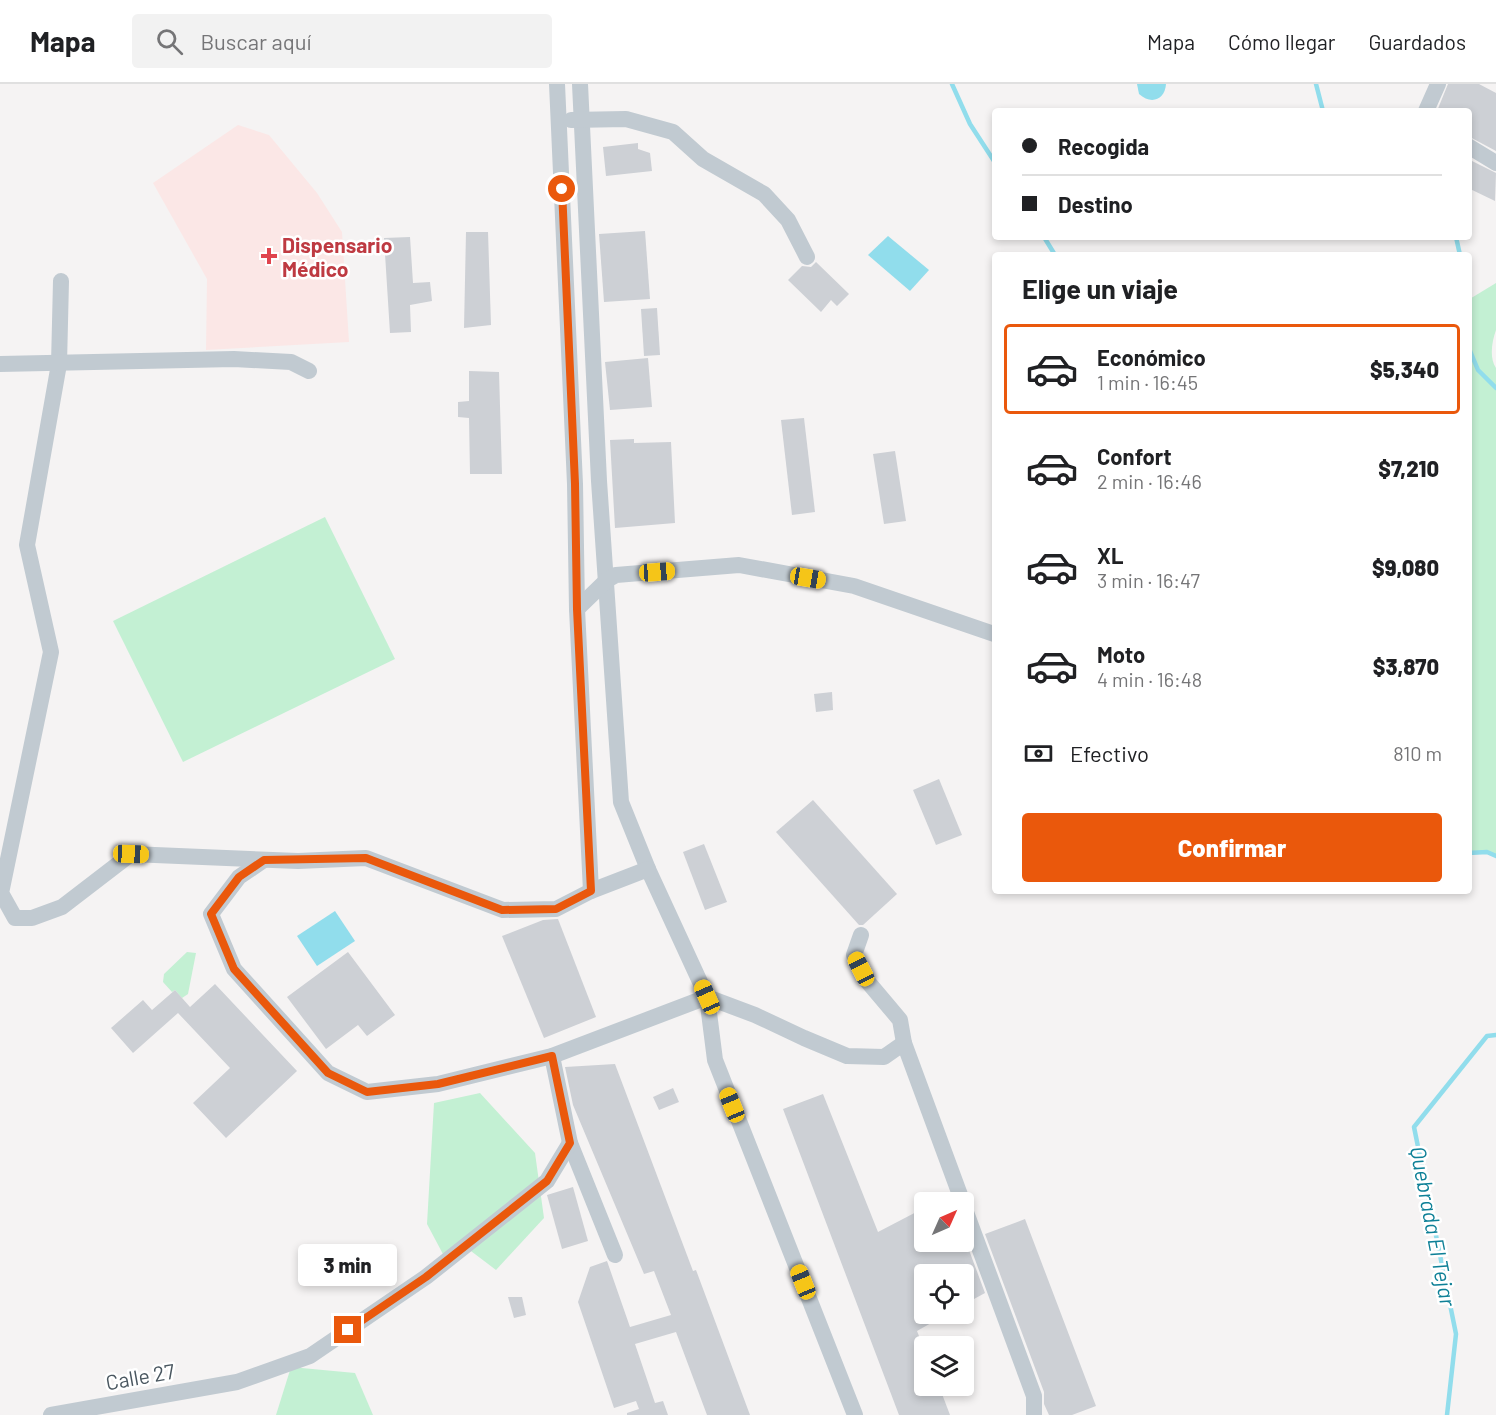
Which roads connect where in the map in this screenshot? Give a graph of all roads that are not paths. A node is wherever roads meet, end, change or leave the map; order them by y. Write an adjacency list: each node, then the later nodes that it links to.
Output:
1 (557, 84): 6 (street)
2 (580, 84): 5 (street)
3 (1438, 84): 4 (street)
4 (1427, 108)
5 (581, 120): 6 (street); 9 (street); 14 (street)
6 (558, 121): 15 (street)
7 (1472, 149): 8 (street)
8 (1496, 164)
9 (807, 258)
10 (61, 281): 12 (street)
11 (0, 364): 12 (street)
12 (59, 364): 13 (street); 19 (street)
13 (309, 371)
14 (599, 481): 15 (street); 16 (street)
15 (575, 484): 17 (street)
16 (607, 580): 17 (street); 18 (street); 20 (street)
17 (577, 609): 21 (street)
18 (992, 633)
19 (264, 860): 21 (street); 25 (street)
20 (648, 869): 21 (street); 23 (street)
21 (591, 891)
22 (861, 935): 24 (street)
23 (707, 997): 24 (street); 25 (street); 31 (street)
24 (904, 1043): 27 (street)
25 (552, 1056): 26 (street)
26 (570, 1143): 29 (street); 30 (street, Calle 27)
27 (959, 1192)
28 (974, 1233): 32 (street)
29 (615, 1255)
30 (51, 1415)
31 (855, 1415)
32 (1034, 1415)

